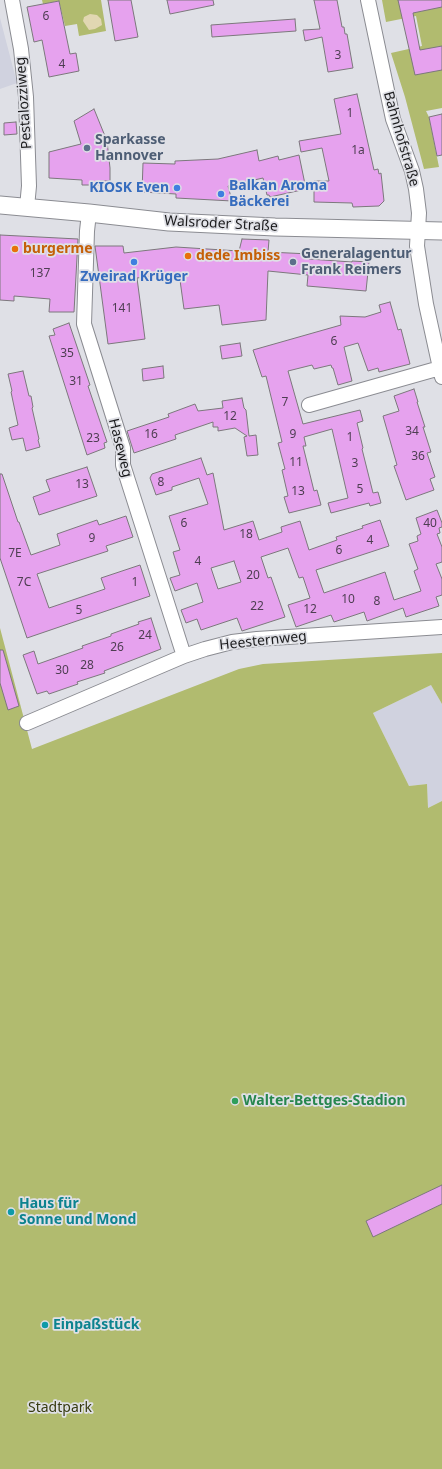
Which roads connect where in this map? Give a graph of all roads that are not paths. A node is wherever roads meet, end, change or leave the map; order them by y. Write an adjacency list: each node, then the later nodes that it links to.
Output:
1 (12, 0): 4 (street, Pestalozziweg)
2 (368, 0): 6 (street, Bahnhofstraße)
3 (0, 205): 4 (street, Walsroder Straße)
4 (27, 207): 5 (street, Walsroder Straße)
5 (88, 213): 6 (street, Walsroder Straße); 11 (street, Haseweg)
6 (418, 231): 7 (street, Walsroder Straße); 8 (street, Bahnhofstraße)
7 (442, 231)
8 (441, 373): 9 (street)
9 (309, 405)
10 (442, 627): 11 (street, Heesternweg)
11 (184, 656): 12 (street, Heesternweg)
12 (27, 723)

